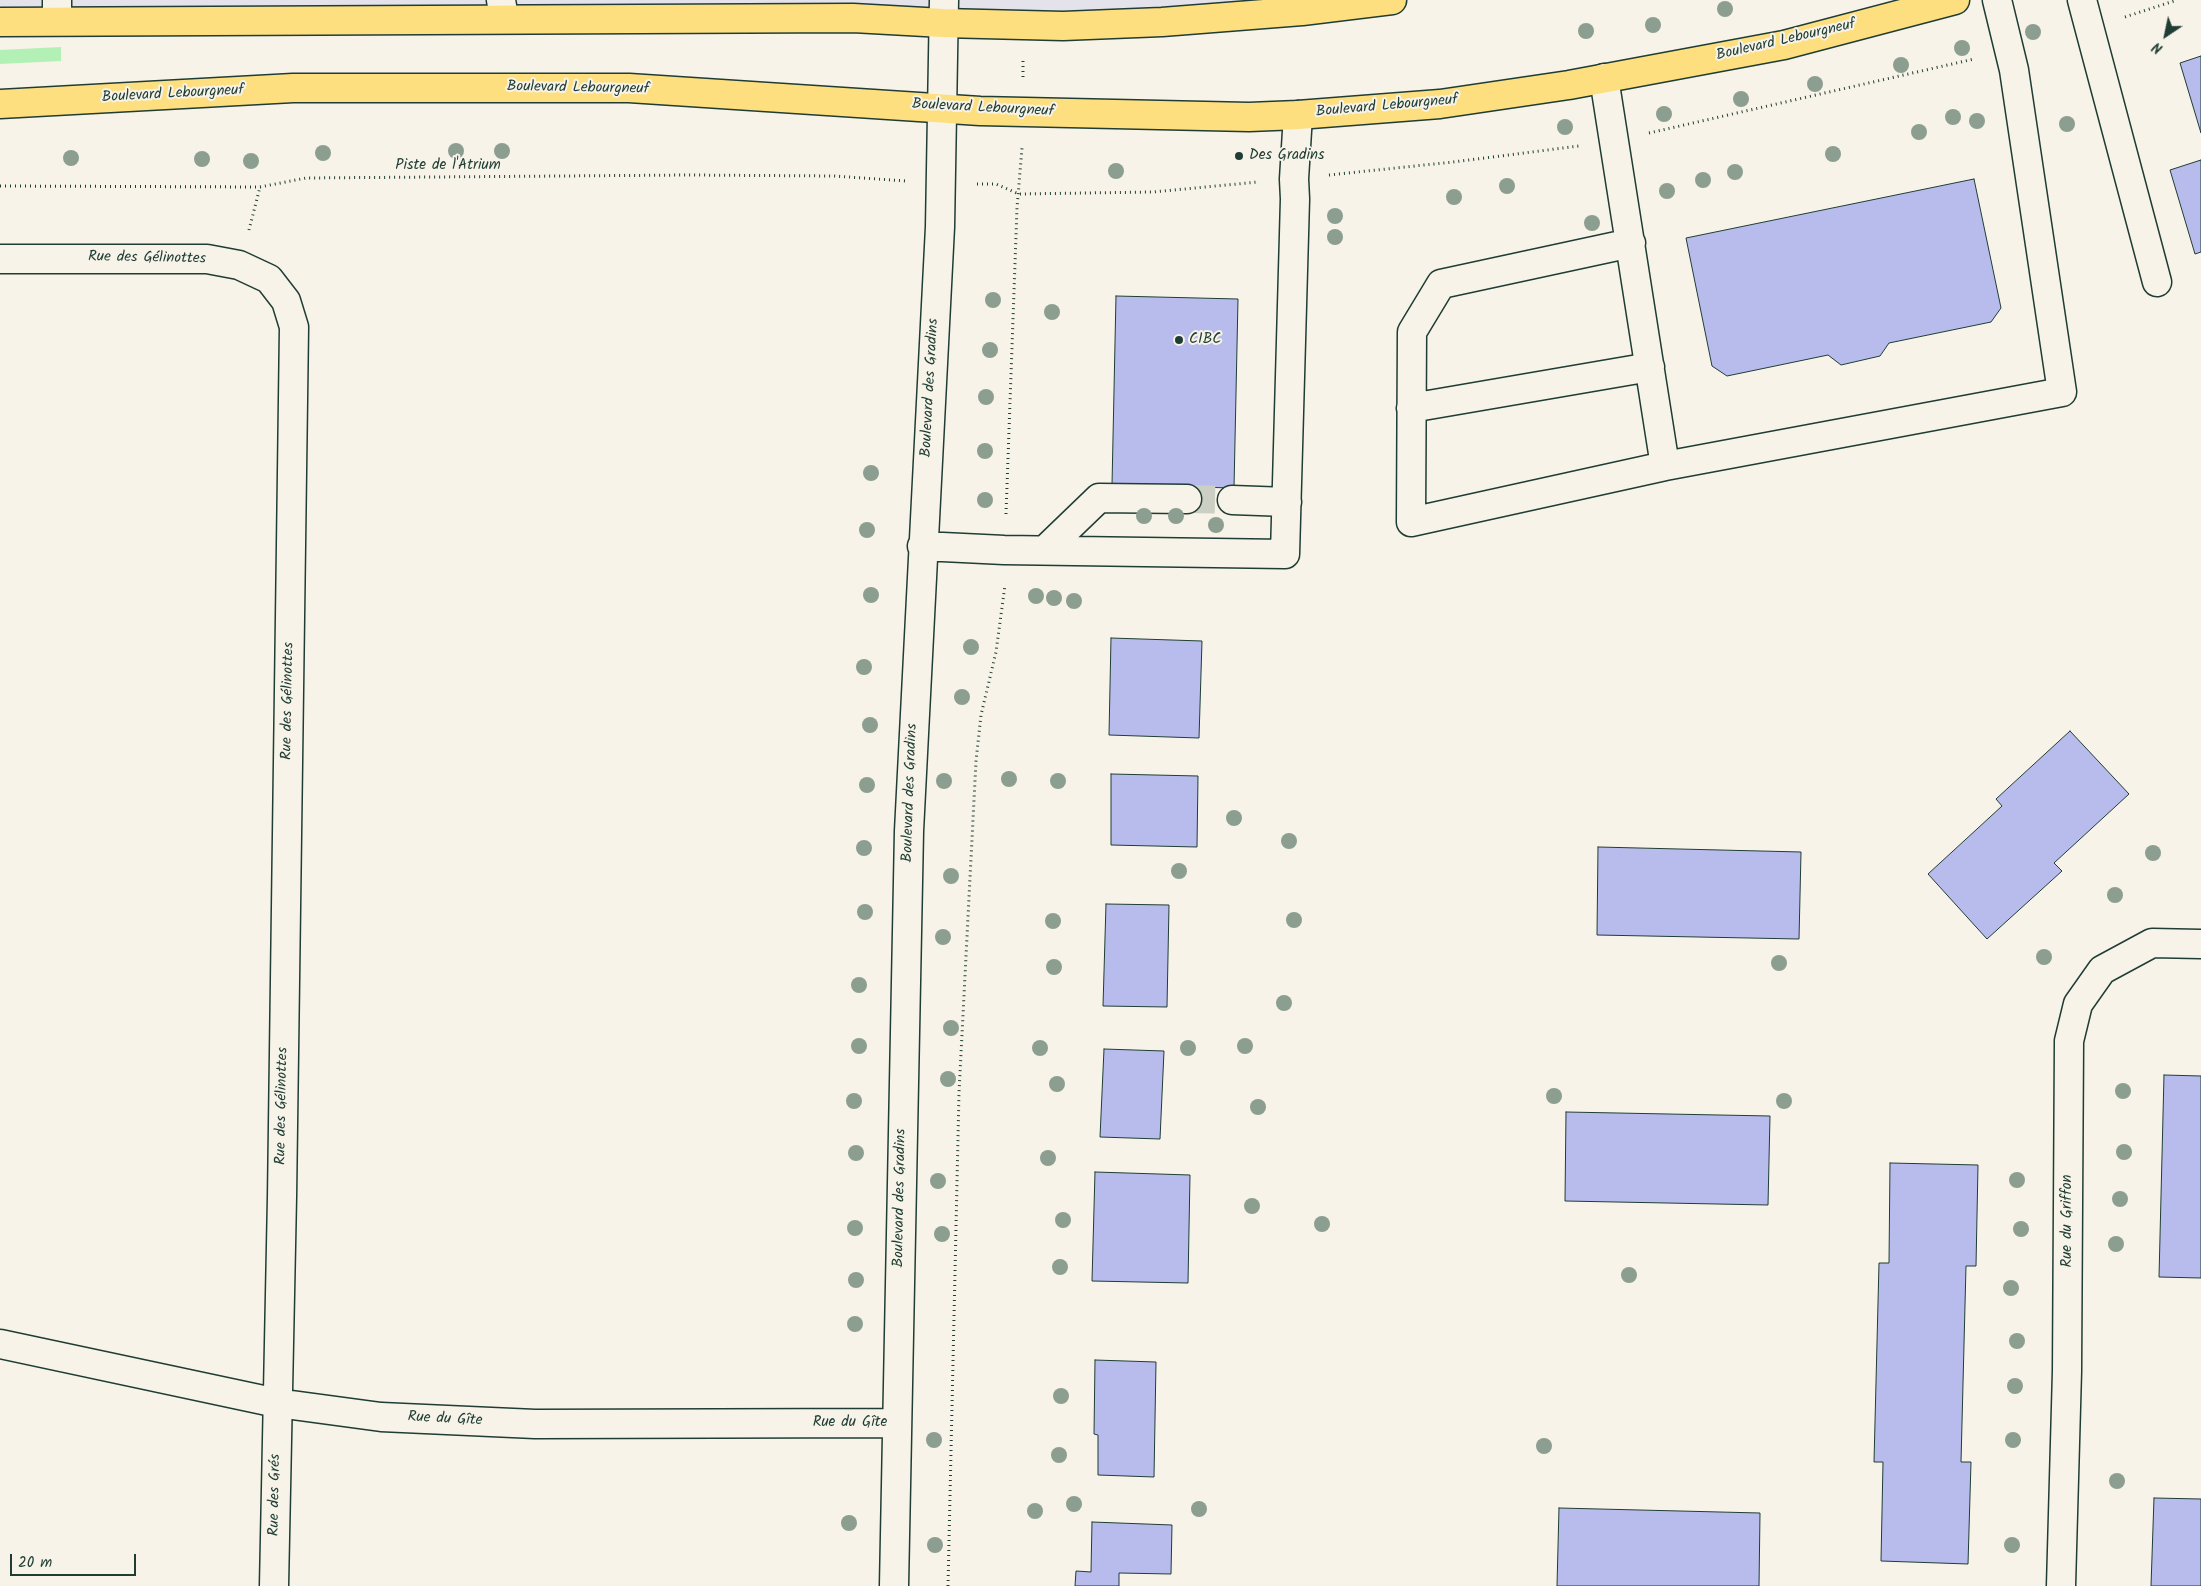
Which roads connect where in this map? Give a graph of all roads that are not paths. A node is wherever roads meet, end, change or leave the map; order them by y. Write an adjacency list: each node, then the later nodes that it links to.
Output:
1 (1392, 0): 7 (main road)
2 (1955, 0): 9 (main road, Boulevard Lebourgneuf)
3 (1997, 0): 18 (street)
4 (2082, 0): 15 (street)
5 (502, 9): 6 (main road); 7 (main road)
6 (57, 11): 8 (main road)
7 (944, 12): 11 (street, Boulevard des Gradins)
8 (0, 22)
9 (1604, 78): 12 (main road, Boulevard Lebourgneuf); 13 (street)
10 (0, 104): 11 (main road, Boulevard Lebourgneuf)
11 (942, 107): 12 (main road, Boulevard Lebourgneuf); 22 (street, Boulevard des Gradins)
12 (1298, 115): 21 (street)
13 (1631, 244): 16 (street); 17 (street)
14 (0, 259): 26 (street, Rue des Gélinottes)
15 (2157, 282)
16 (1650, 367): 17 (street); 18 (street)
17 (1412, 408): 18 (street)
18 (1665, 466)
19 (1187, 499): 23 (street)
20 (1232, 500): 21 (street)
21 (1287, 502): 23 (street)
22 (922, 546): 23 (street); 27 (street, Boulevard des Gradins)
23 (1045, 550)
24 (2201, 944): 30 (street, Rue du Griffon)
25 (0, 1344): 26 (street, Rue du Gîte)
26 (277, 1403): 27 (street, Rue du Gîte); 28 (street, Rue des Grés)
27 (897, 1423): 29 (street, Boulevard des Gradins)
28 (274, 1586)
29 (894, 1586)
30 (2061, 1586)

